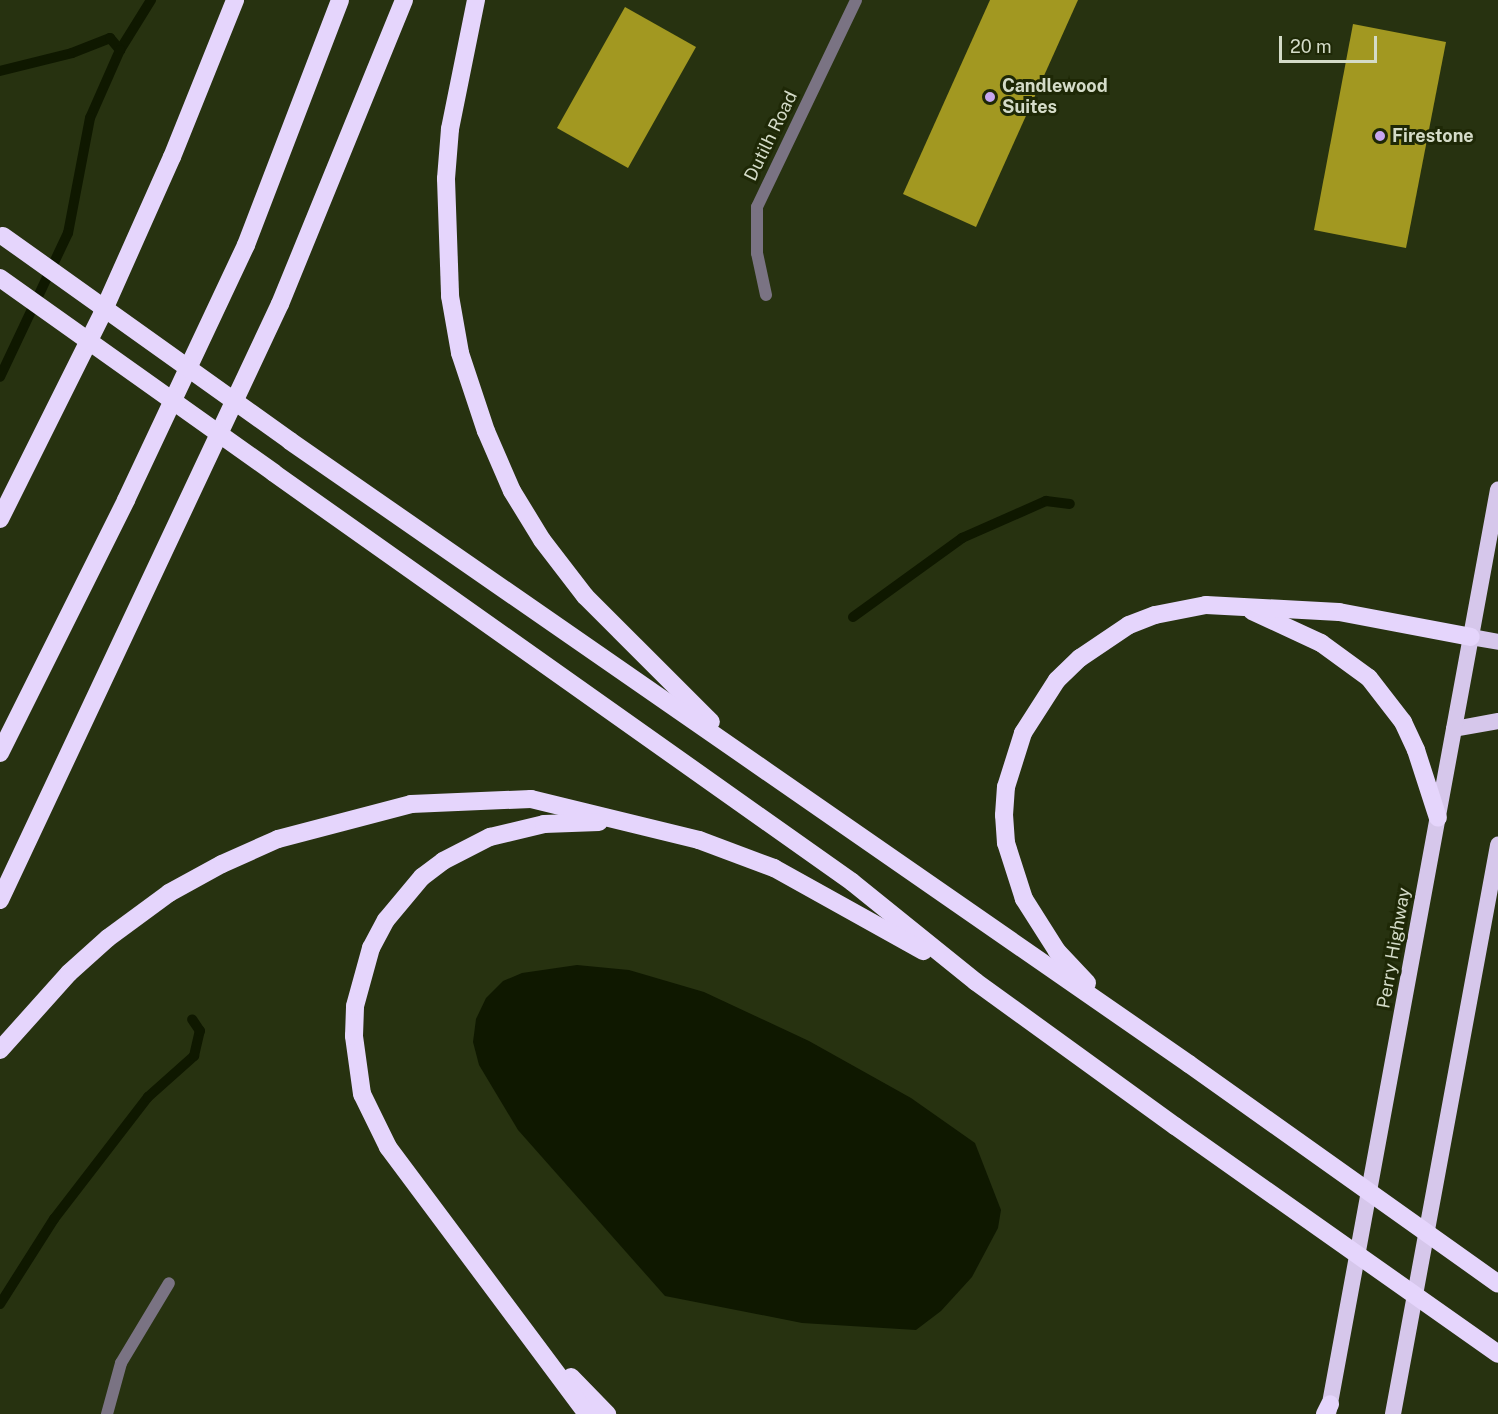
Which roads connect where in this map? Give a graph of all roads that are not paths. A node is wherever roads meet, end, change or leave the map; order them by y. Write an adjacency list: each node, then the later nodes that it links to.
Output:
1 (235, 0): 10 (highway)
2 (340, 0): 17 (highway)
3 (404, 0): 21 (highway)
4 (476, 0): 16 (highway)
5 (856, 0): 8 (street, Dutilh Road)
6 (1, 235): 16 (highway, bridge)
7 (0, 278): 22 (highway, bridge)
8 (766, 295)
9 (1498, 490): 12 (highway, Perry Highway)
10 (0, 519)
11 (1233, 605): 12 (highway); 18 (highway); 23 (highway)
12 (1471, 637): 13 (highway); 15 (highway, Perry Highway)
13 (1498, 642)
14 (1498, 721): 15 (highway)
15 (1454, 729): 18 (highway, Perry Highway)
16 (738, 749): 23 (highway)
17 (0, 753)
18 (1438, 818): 29 (highway, Perry Highway)
19 (631, 822): 22 (highway); 24 (highway); 27 (highway)
20 (1498, 845): 33 (highway)
21 (0, 900)
22 (976, 982): 28 (highway, bridge)
23 (1131, 1023): 26 (highway, bridge)
24 (0, 1050)
25 (169, 1283): 30 (street)
26 (1498, 1284)
27 (521, 1326): 31 (highway); 32 (highway)
28 (1498, 1354)
29 (1328, 1411)
30 (107, 1414)
31 (587, 1414)
32 (607, 1414)
33 (1393, 1414)

